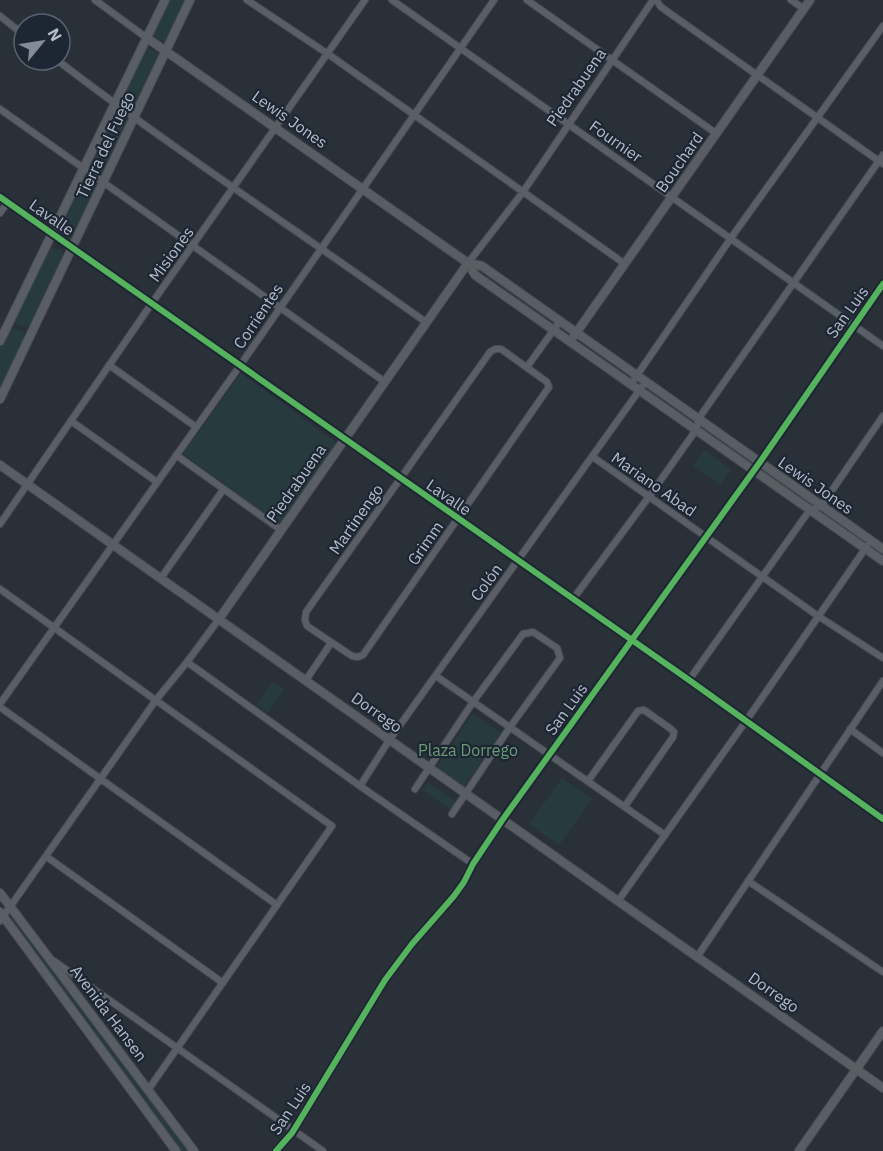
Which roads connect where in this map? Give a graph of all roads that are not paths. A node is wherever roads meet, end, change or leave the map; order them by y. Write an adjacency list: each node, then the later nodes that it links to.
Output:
1 (95, 0): 16 (street, Lewis Jones)
2 (165, 0): 16 (main road, Tierra del Fuego)
3 (190, 0): 18 (main road, Tierra del Fuego)
4 (247, 0): 19 (street)
5 (365, 0): 19 (street, Misiones)
6 (392, 0): 17 (street, Fournier)
7 (494, 0): 17 (street, Corrientes)
8 (527, 0): 20 (street)
9 (654, 0): 20 (street, Piedrabuena); 22 (street)
10 (791, 0): 12 (street)
11 (810, 0): 12 (main road, Bouchard)
12 (804, 9): 22 (main road, Bouchard)
13 (0, 16): 14 (street)
14 (12, 26)
15 (883, 26): 27 (street)
16 (147, 38): 18 (main road, Lewis Jones); 23 (main road, Tierra del Fuego)
17 (461, 48): 25 (street, Corrientes); 28 (street, Fournier)
18 (166, 51): 26 (main road, Tierra del Fuego); 29 (main road, Lewis Jones)
19 (328, 54): 25 (street); 29 (street, Misiones)
20 (613, 60): 28 (street, Piedrabuena); 30 (street)
21 (72, 72): 23 (street)
22 (758, 76): 27 (street); 30 (main road, Bouchard)
23 (113, 103): 26 (street); 32 (main road, Tierra del Fuego)
24 (0, 109): 32 (street)
25 (415, 115): 35 (street, Corrientes); 36 (street)
26 (133, 118): 33 (main road, Tierra del Fuego); 34 (street)
27 (819, 118): 31 (street); 42 (street)
28 (568, 124): 36 (street, Piedrabuena); 38 (street, Fournier)
29 (277, 128): 34 (street, Misiones); 35 (main road, Lewis Jones)
30 (717, 134): 38 (main road, Bouchard)
31 (882, 160): 48 (street)
32 (84, 168): 33 (street); 41 (main road, Tierra del Fuego)
33 (104, 182): 43 (street); 45 (main road, Tierra del Fuego)
34 (234, 188): 43 (street, Misiones); 44 (street)
35 (363, 188): 44 (street, Corrientes); 46 (main road, Lewis Jones)
36 (522, 192): 46 (street, Piedrabuena); 47 (street)
37 (0, 197): 39 (street, Lavalle)
38 (673, 198): 42 (street, Fournier); 47 (main road, Bouchard)
39 (8, 202): 40 (street); 41 (street, Lavalle)
40 (0, 213)
41 (51, 235): 45 (street, Lavalle); 57 (main road, Tierra del Fuego)
42 (731, 238): 48 (street, Fournier); 63 (street)
43 (193, 245): 50 (street, Misiones); 51 (street)
44 (322, 247): 51 (street, Corrientes); 53 (street)
45 (72, 248): 50 (street, Lavalle); 68 (main road, Tierra del Fuego)
46 (468, 263): 52 (main road, Lewis Jones); 53 (main road, Piedrabuena); 55 (main road, Lewis Jones)
47 (625, 264): 56 (main road, Bouchard)
48 (794, 283): 54 (street, Fournier); 70 (street)
49 (883, 284): 54 (street, San Luis)
50 (152, 303): 60 (street, Misiones); 61 (street, Lavalle)
51 (281, 306): 61 (street, Corrientes); 65 (street)
52 (560, 321): 55 (street); 56 (main road, Lewis Jones)
53 (427, 324): 65 (main road, Piedrabuena)
54 (853, 324): 59 (street, Fournier); 77 (street, San Luis)
55 (554, 330): 58 (main road, Lewis Jones); 62 (street)
56 (576, 332): 58 (main road, Bouchard); 63 (main road, Lewis Jones)
57 (1, 337)
58 (571, 341): 66 (main road, Lewis Jones)
59 (883, 346)
60 (109, 366): 71 (street, Misiones); 72 (street)
61 (239, 367): 72 (street, Corrientes); 74 (street, Lavalle)
62 (527, 367): 80 (street, Martinengo); 87 (street, Grimm)
63 (636, 375): 64 (main road, Lewis Jones); 66 (street)
64 (646, 381): 67 (street, Colón); 70 (main road, Lewis Jones)
65 (385, 382): 74 (main road, Piedrabuena)
66 (631, 384): 67 (main road, Lewis Jones)
67 (640, 390): 73 (main road, Lewis Jones); 76 (street, Colón)
68 (0, 399)
69 (883, 416): 85 (street)
70 (699, 418): 73 (street); 77 (main road, Lewis Jones)
71 (71, 421): 81 (street); 82 (street, Misiones)
72 (196, 427): 75 (street, Corrientes)
73 (696, 430): 79 (main road, Lewis Jones); 84 (street)
74 (344, 440): 80 (street, Lavalle); 89 (main road, Piedrabuena)
75 (176, 455): 81 (street, Corrientes); 83 (street)
76 (593, 457): 84 (street, Mariano Abad); 95 (street, Colón)
77 (760, 462): 79 (street, San Luis); 85 (main road, Lewis Jones)
78 (0, 465): 82 (main road, Dorrego)
79 (753, 470): 86 (main road, Lewis Jones); 90 (street, San Luis)
80 (400, 479): 87 (street, Lavalle); 104 (street, Martinengo)
81 (157, 482): 92 (street, Corrientes)
82 (28, 484): 88 (street, Misiones); 92 (main road, Dorrego)
83 (223, 490): 89 (street); 97 (street)
84 (648, 498): 90 (street, Mariano Abad); 99 (street)
85 (822, 505): 86 (street); 91 (main road, Lewis Jones)
86 (809, 511): 93 (main road, Lewis Jones); 96 (street)
87 (458, 519): 95 (street, Lavalle); 104 (street, Grimm)
88 (0, 524)
89 (281, 530): 101 (main road, Piedrabuena)
90 (705, 537): 96 (street, Mariano Abad); 103 (street, San Luis)
91 (870, 540): 93 (street); 94 (main road, Lewis Jones)
92 (114, 544): 97 (main road, Dorrego); 102 (street, Corrientes)
93 (865, 549): 94 (main road, Lewis Jones); 100 (street)
94 (882, 553)
95 (518, 561): 99 (street, Lavalle); 107 (street, Colón)
96 (762, 576): 100 (street, Mariano Abad); 109 (street)
97 (161, 578): 101 (main road, Dorrego)
98 (0, 589): 102 (street)
99 (573, 599): 103 (street, Lavalle)
100 (818, 616): 105 (street, Mariano Abad); 114 (street)
101 (219, 619): 106 (street, Piedrabuena); 108 (main road, Dorrego)
102 (56, 628): 111 (street); 113 (street, Corrientes)
103 (632, 640): 109 (street, Lavalle); 119 (street, San Luis)
104 (331, 643): 108 (street)
105 (883, 658)
106 (187, 662): 111 (street, Piedrabuena); 124 (street)
107 (436, 676): 112 (street); 117 (street, Colón)
108 (306, 680): 117 (main road, Dorrego)
109 (689, 680): 114 (street, Lavalle)
110 (883, 681): 116 (street)
111 (156, 700): 122 (street, Piedrabuena); 137 (street)
112 (473, 702): 115 (street); 115 (street); 120 (street)
113 (0, 705): 122 (street)
114 (746, 721): 121 (street, Lavalle); 131 (street)
115 (510, 727): 119 (street); 126 (street)
116 (850, 729): 118 (street); 121 (street)
117 (390, 739): 120 (main road, Dorrego); 124 (street, Colón)
118 (883, 753)
119 (549, 754): 123 (street); 129 (street, San Luis)
120 (429, 767): 125 (street); 126 (main road, Dorrego)
121 (819, 774): 130 (street, Lavalle); 134 (street)
122 (101, 779): 132 (street, Piedrabuena); 137 (street)
123 (588, 781): 127 (street); 127 (street)
124 (360, 786): 133 (street)
125 (415, 789)
126 (465, 793): 128 (street); 129 (main road, Dorrego)
127 (625, 806): 131 (street)
128 (452, 814)
129 (503, 819): 133 (main road, San Luis); 136 (main road, Dorrego)
130 (883, 819)
131 (665, 835): 136 (street)
132 (47, 857): 138 (street, Piedrabuena); 143 (street)
133 (472, 864): 149 (main road, San Luis)
134 (748, 881): 141 (street); 142 (street)
135 (0, 893): 138 (main road, Avenida Hansen)
136 (618, 901): 141 (main road, Dorrego)
137 (277, 905): 143 (street)
138 (11, 908): 139 (street, Piedrabuena); 140 (main road, Avenida Hansen)
139 (1, 917): 150 (main road, Avenida Hansen)
140 (49, 957): 145 (street); 148 (main road, Avenida Hansen)
141 (697, 957): 146 (main road, Dorrego)
142 (883, 972)
143 (223, 982): 145 (street)
144 (883, 1031): 146 (main road)
145 (177, 1048): 148 (street); 149 (street)
146 (856, 1068): 147 (main road, Dorrego); 154 (main road)
147 (883, 1088)
148 (148, 1090): 151 (main road, Avenida Hansen)
149 (293, 1131): 152 (main road, San Luis); 153 (street)
150 (176, 1151)
151 (194, 1151)
152 (276, 1151)
153 (323, 1151)
154 (799, 1151)

